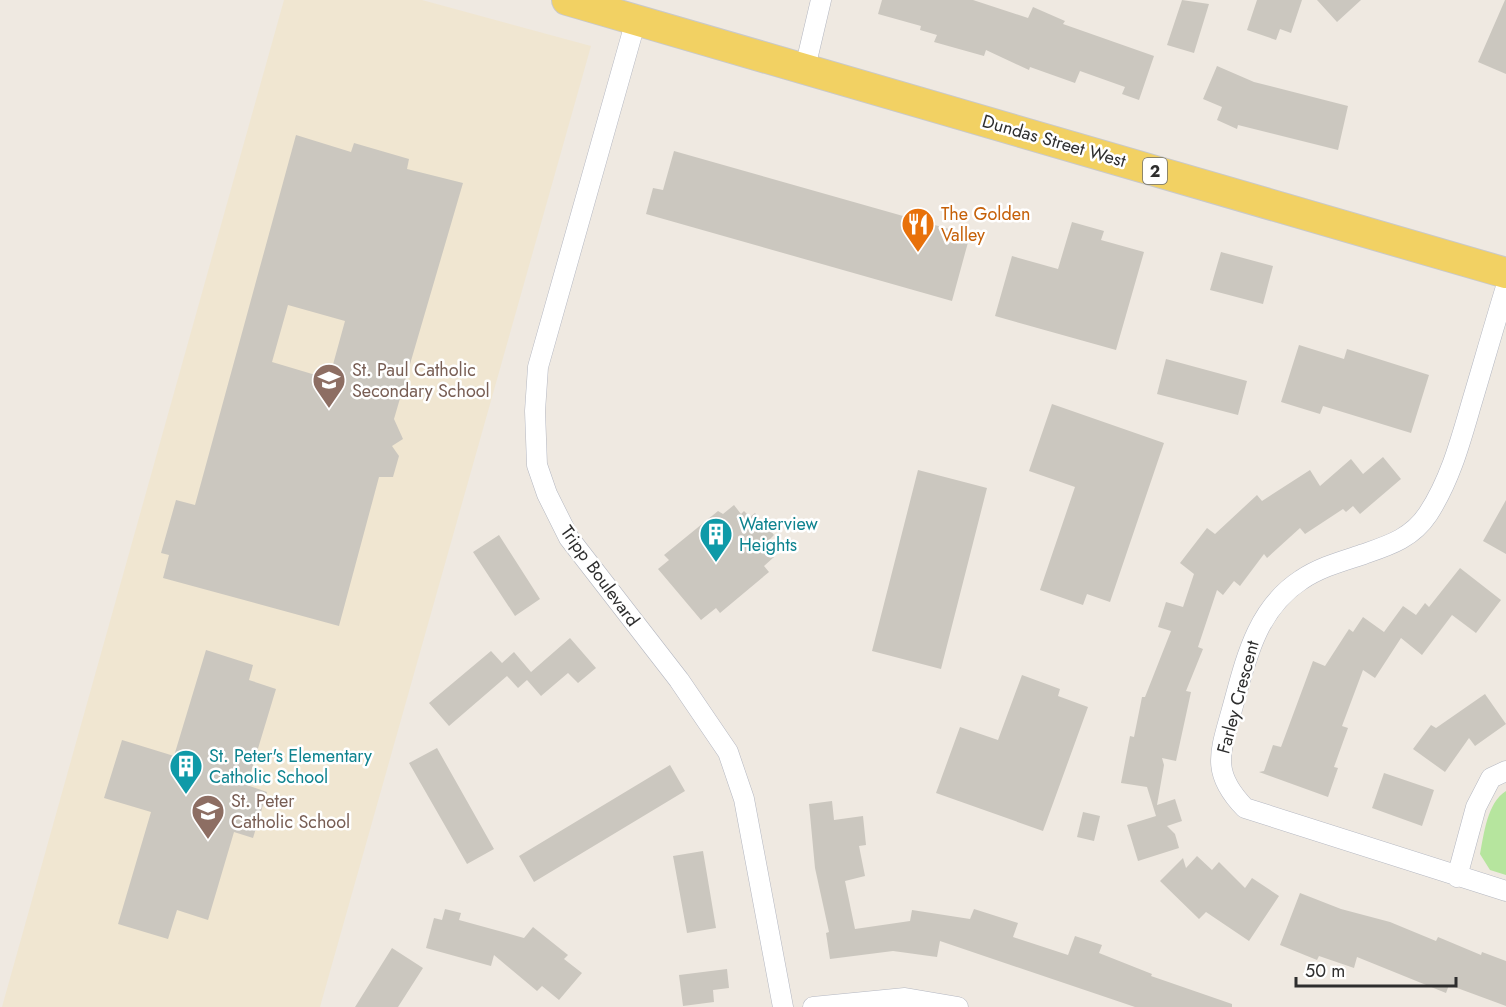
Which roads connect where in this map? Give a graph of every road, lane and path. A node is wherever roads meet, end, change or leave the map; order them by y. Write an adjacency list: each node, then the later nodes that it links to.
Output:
1 (567, 0): 3 (main road, 2)
2 (821, 0): 4 (street)
3 (636, 20): 4 (main road, Dundas Street West / 2); 10 (street, Tripp Boulevard)
4 (805, 68): 5 (main road, Dundas Street West / 2)
5 (1506, 273)
6 (1506, 287): 8 (street, Farley Crescent)
7 (1506, 771): 8 (street)
8 (1457, 877): 9 (street, Farley Crescent)
9 (1506, 891)
10 (783, 1007)
11 (813, 1007): 12 (street)
12 (958, 1007)

